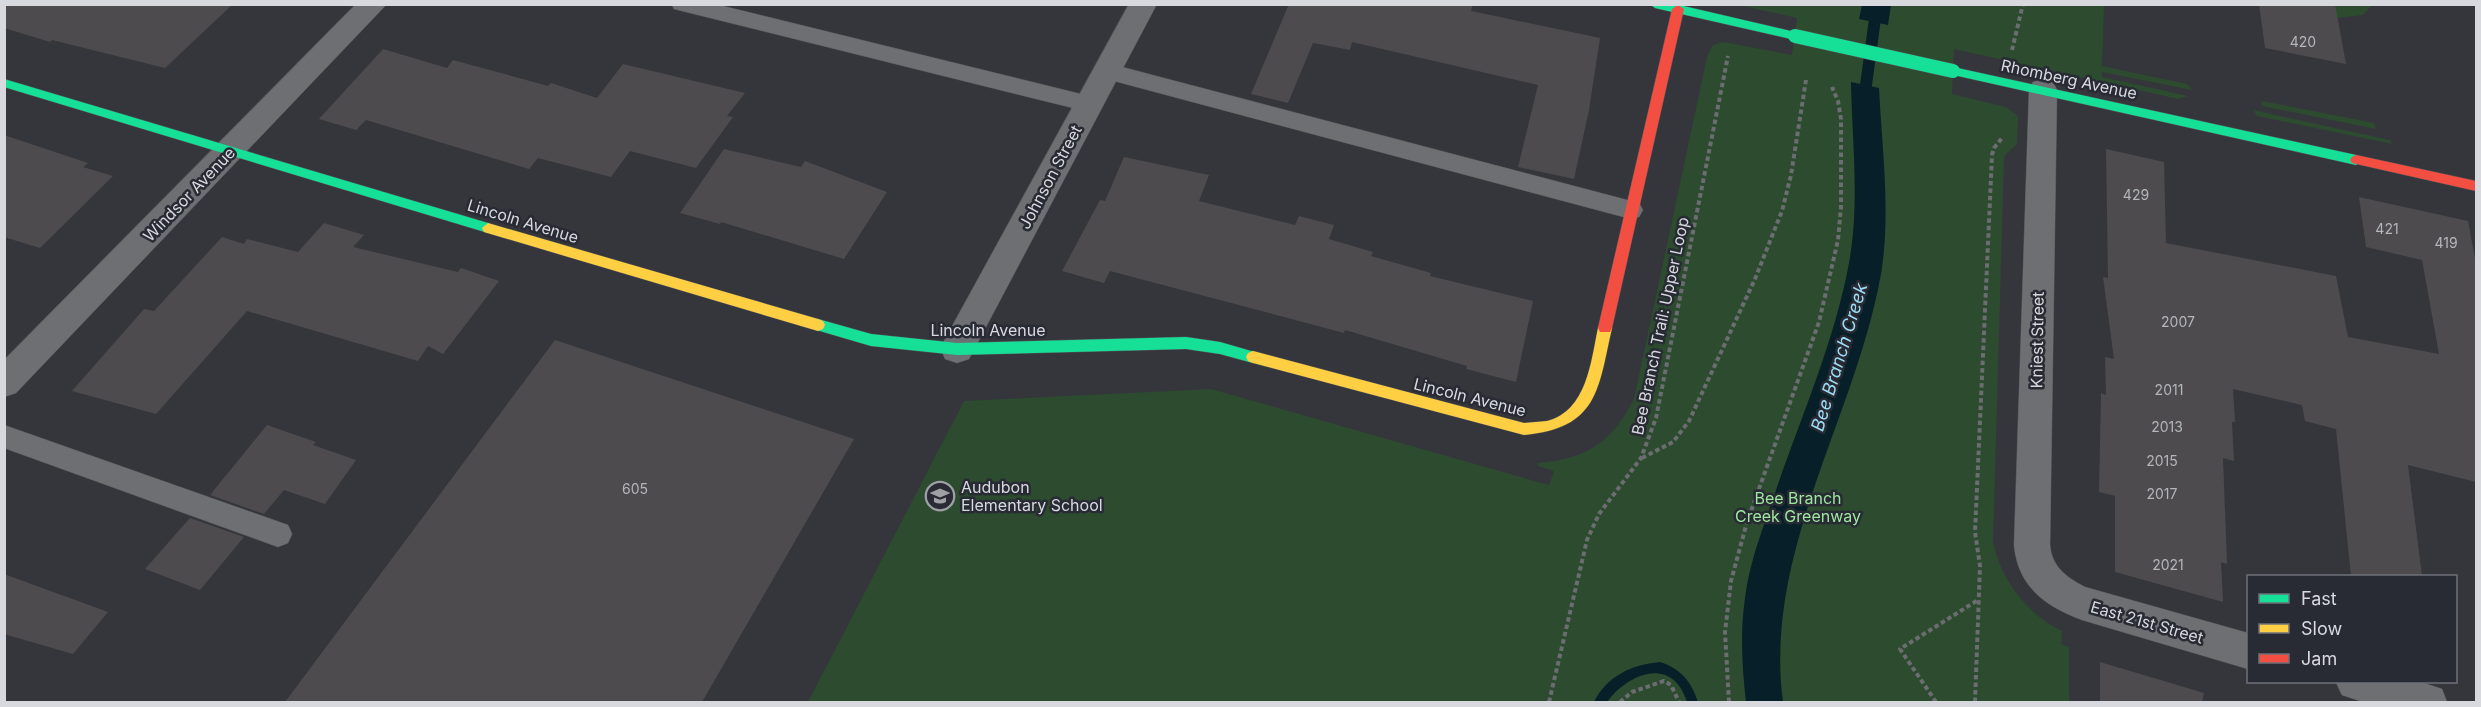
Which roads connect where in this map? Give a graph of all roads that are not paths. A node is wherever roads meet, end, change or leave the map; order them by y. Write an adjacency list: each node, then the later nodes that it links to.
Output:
1 (373, 4): 10 (street, Windsor Avenue)
2 (682, 4): 9 (lane)
3 (1143, 4): 6 (street, Johnson Street)
4 (1655, 4): 5 (street, Rhomberg Avenue)
5 (1680, 7): 8 (street, Rhomberg Avenue, bridge); 12 (street, Lincoln Avenue)
6 (1107, 71): 9 (street, Johnson Street); 12 (lane)
7 (4, 84): 10 (street, Lincoln Avenue)
8 (2043, 90): 11 (street, Rhomberg Avenue); 17 (street, Kniest Street)
9 (1089, 104): 13 (street, Johnson Street)
10 (232, 150): 13 (street, Lincoln Avenue); 14 (street, Windsor Avenue)
11 (2476, 186)
12 (1631, 210): 13 (street, Lincoln Avenue)
13 (957, 349)
14 (4, 383)
15 (4, 436): 16 (lane)
16 (278, 534)
17 (2048, 585): 18 (street, East 21st Street)
18 (2247, 651)
19 (2362, 683): 20 (street)
20 (2428, 702)

